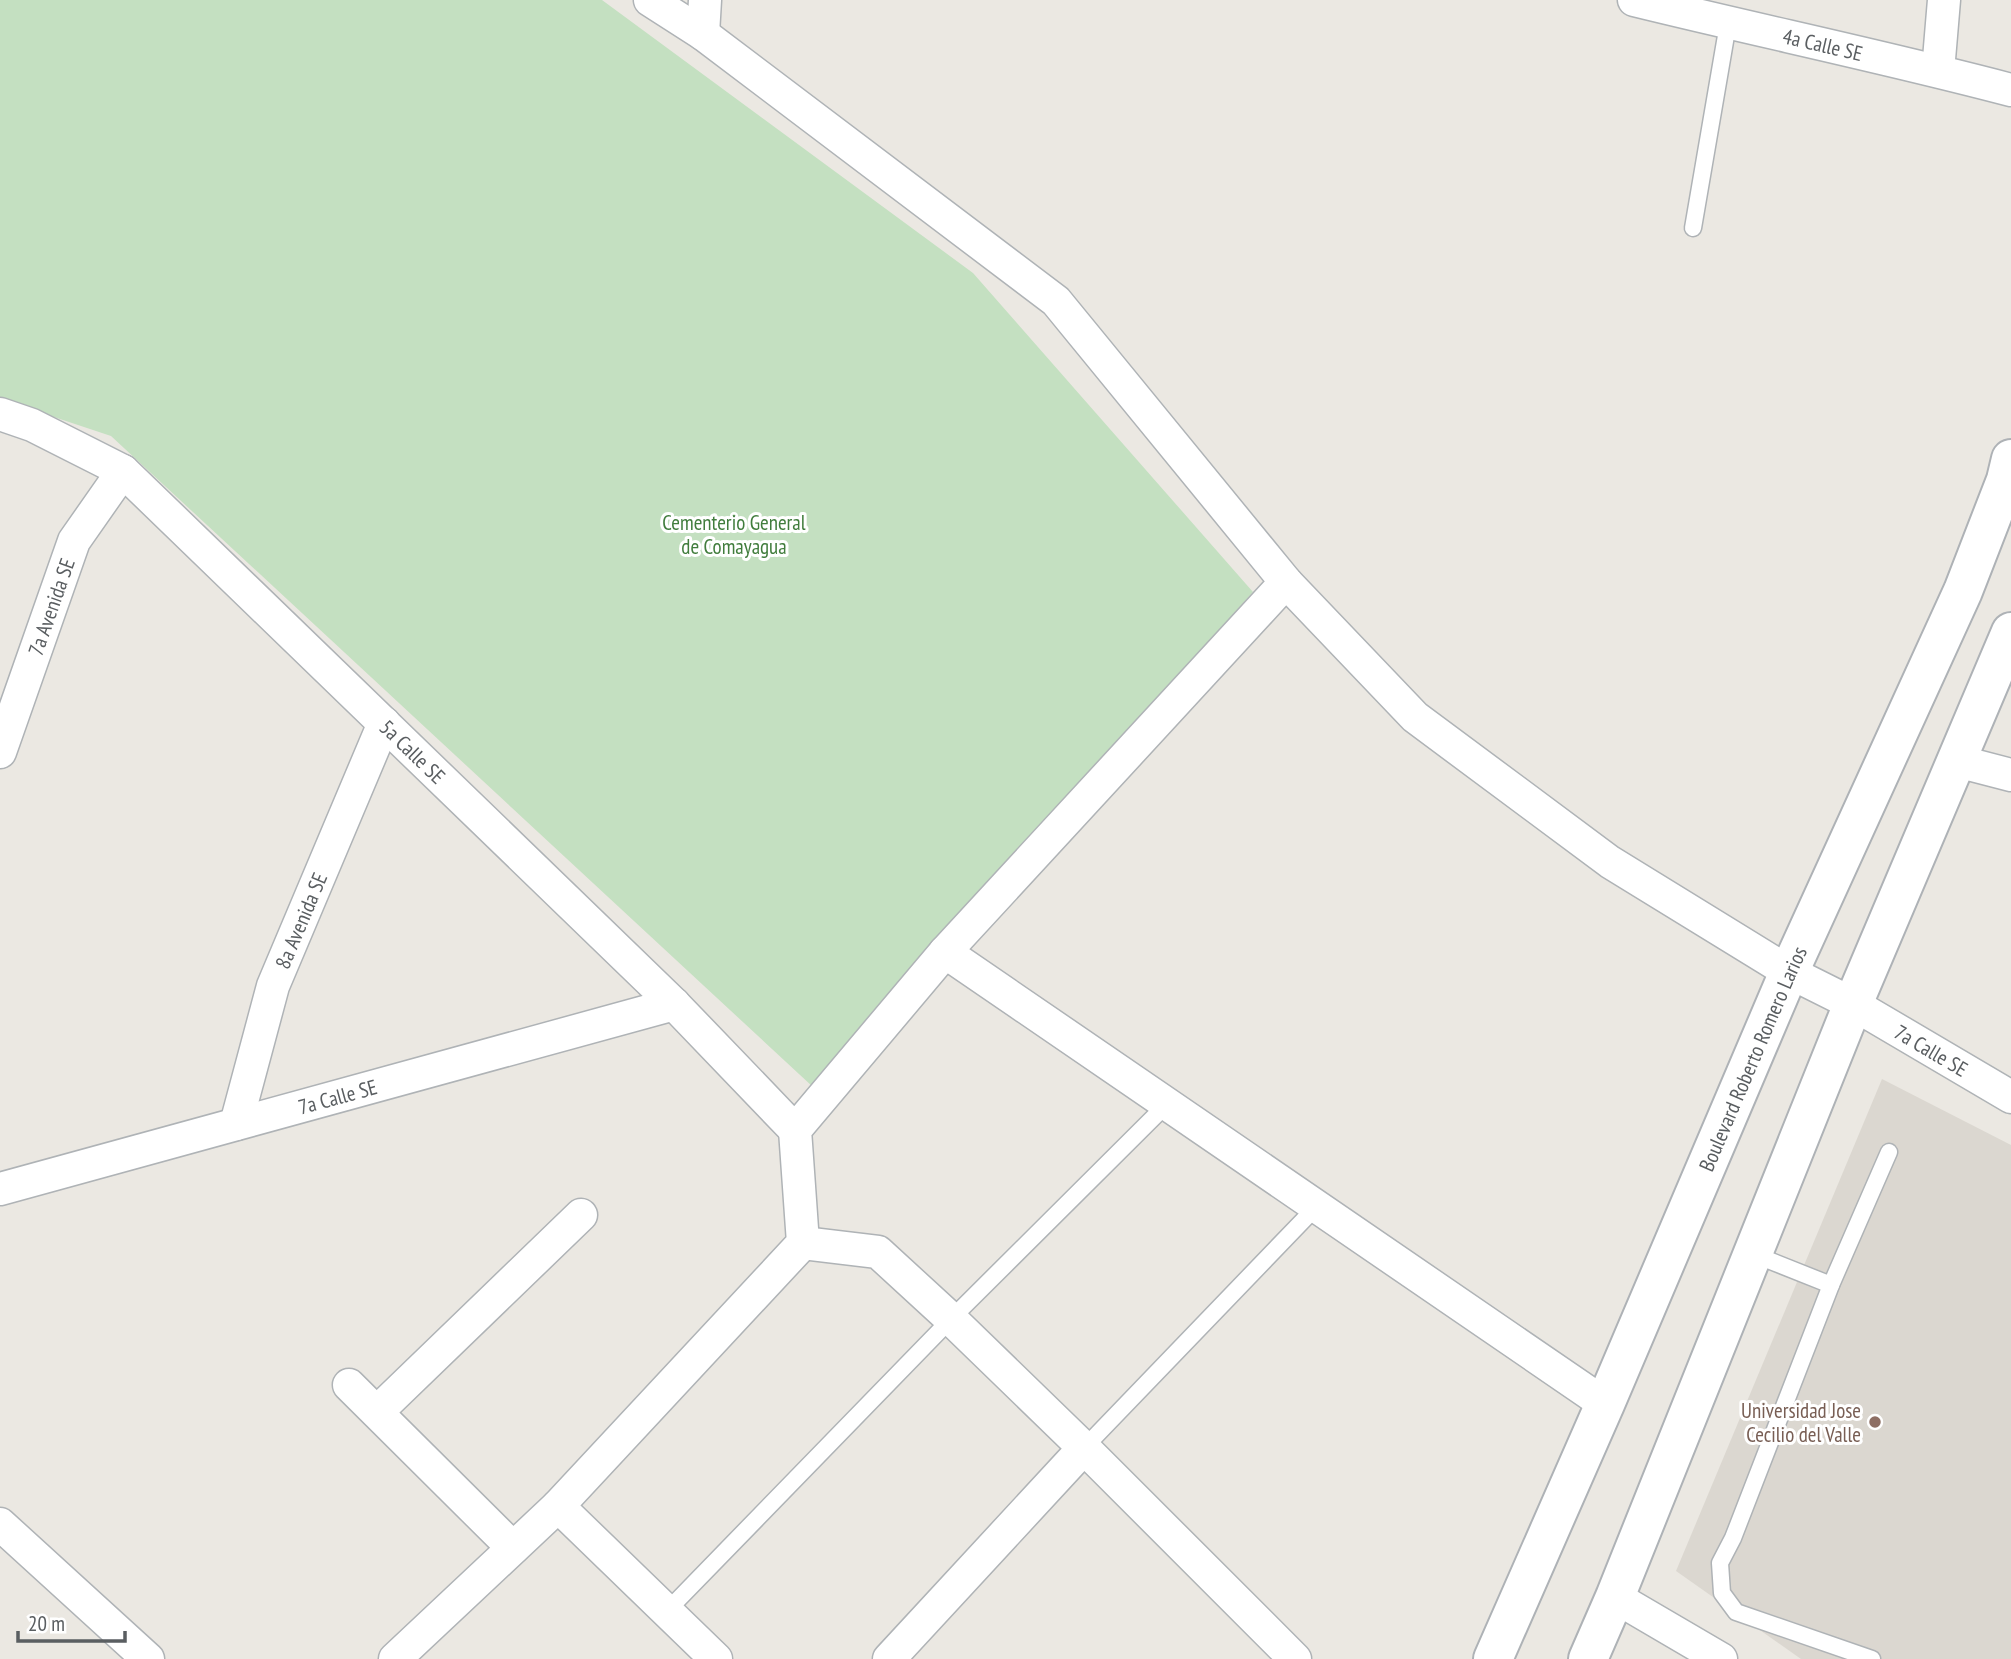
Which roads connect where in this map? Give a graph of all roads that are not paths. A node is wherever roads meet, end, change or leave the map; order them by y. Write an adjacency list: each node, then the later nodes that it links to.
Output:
1 (650, 0): 6 (street, 7a Calle SE)
2 (705, 0): 6 (street)
3 (1634, 0): 5 (street, 4a Calle SE)
4 (1944, 0): 7 (street)
5 (1728, 24): 7 (street, 4a Calle SE); 9 (lane)
6 (703, 34): 13 (street, 7a Calle SE)
7 (1938, 71): 8 (street, 4a Calle SE)
8 (2011, 90)
9 (1693, 229)
10 (0, 414): 12 (street, 5a Calle SE)
11 (2011, 459): 20 (main road, Boulevard Roberto Romero Larios)
12 (123, 471): 15 (street, 5a Calle SE); 16 (street, 7a Avenida SE)
13 (1286, 582): 19 (street); 20 (street, 7a Calle SE)
14 (2011, 632): 17 (main road)
15 (384, 723): 21 (street, 5a Calle SE); 25 (street, 8a Avenida SE)
16 (0, 752)
17 (1957, 761): 18 (street); 22 (main road)
18 (2011, 775)
19 (945, 952): 24 (street); 26 (street)
20 (1789, 972): 22 (street, 7a Calle SE); 36 (main road, Boulevard Roberto Romero Larios)
21 (674, 1004): 25 (street, 7a Calle SE); 26 (street, 5a Calle SE)
22 (1853, 1004): 23 (street, 7a Calle SE); 32 (main road)
23 (2011, 1097)
24 (1167, 1104): 29 (street); 34 (lane)
25 (236, 1124): 28 (street, 7a Calle SE)
26 (794, 1130): 31 (street)
27 (1889, 1152): 33 (lane)
28 (1, 1187)
29 (1317, 1206): 36 (street); 38 (lane)
30 (581, 1215): 37 (street)
31 (803, 1243): 34 (street); 39 (street)
32 (1753, 1254): 33 (lane); 42 (main road)
33 (1831, 1284): 52 (lane)
34 (951, 1319): 38 (street); 43 (lane)
35 (349, 1385): 37 (street)
36 (1605, 1404): 49 (main road, Boulevard Roberto Romero Larios)
37 (377, 1412): 41 (street)
38 (1084, 1448): 44 (street); 48 (street)
39 (558, 1506): 41 (street); 43 (street)
40 (0, 1524): 45 (street)
41 (513, 1548): 46 (street)
42 (1615, 1597): 50 (main road); 51 (street)
43 (667, 1611): 47 (street)
44 (903, 1654)
45 (148, 1659)
46 (395, 1659)
47 (716, 1659)
48 (1295, 1659)
49 (1493, 1659)
50 (1588, 1659)
51 (1721, 1659)
52 (1872, 1659)

